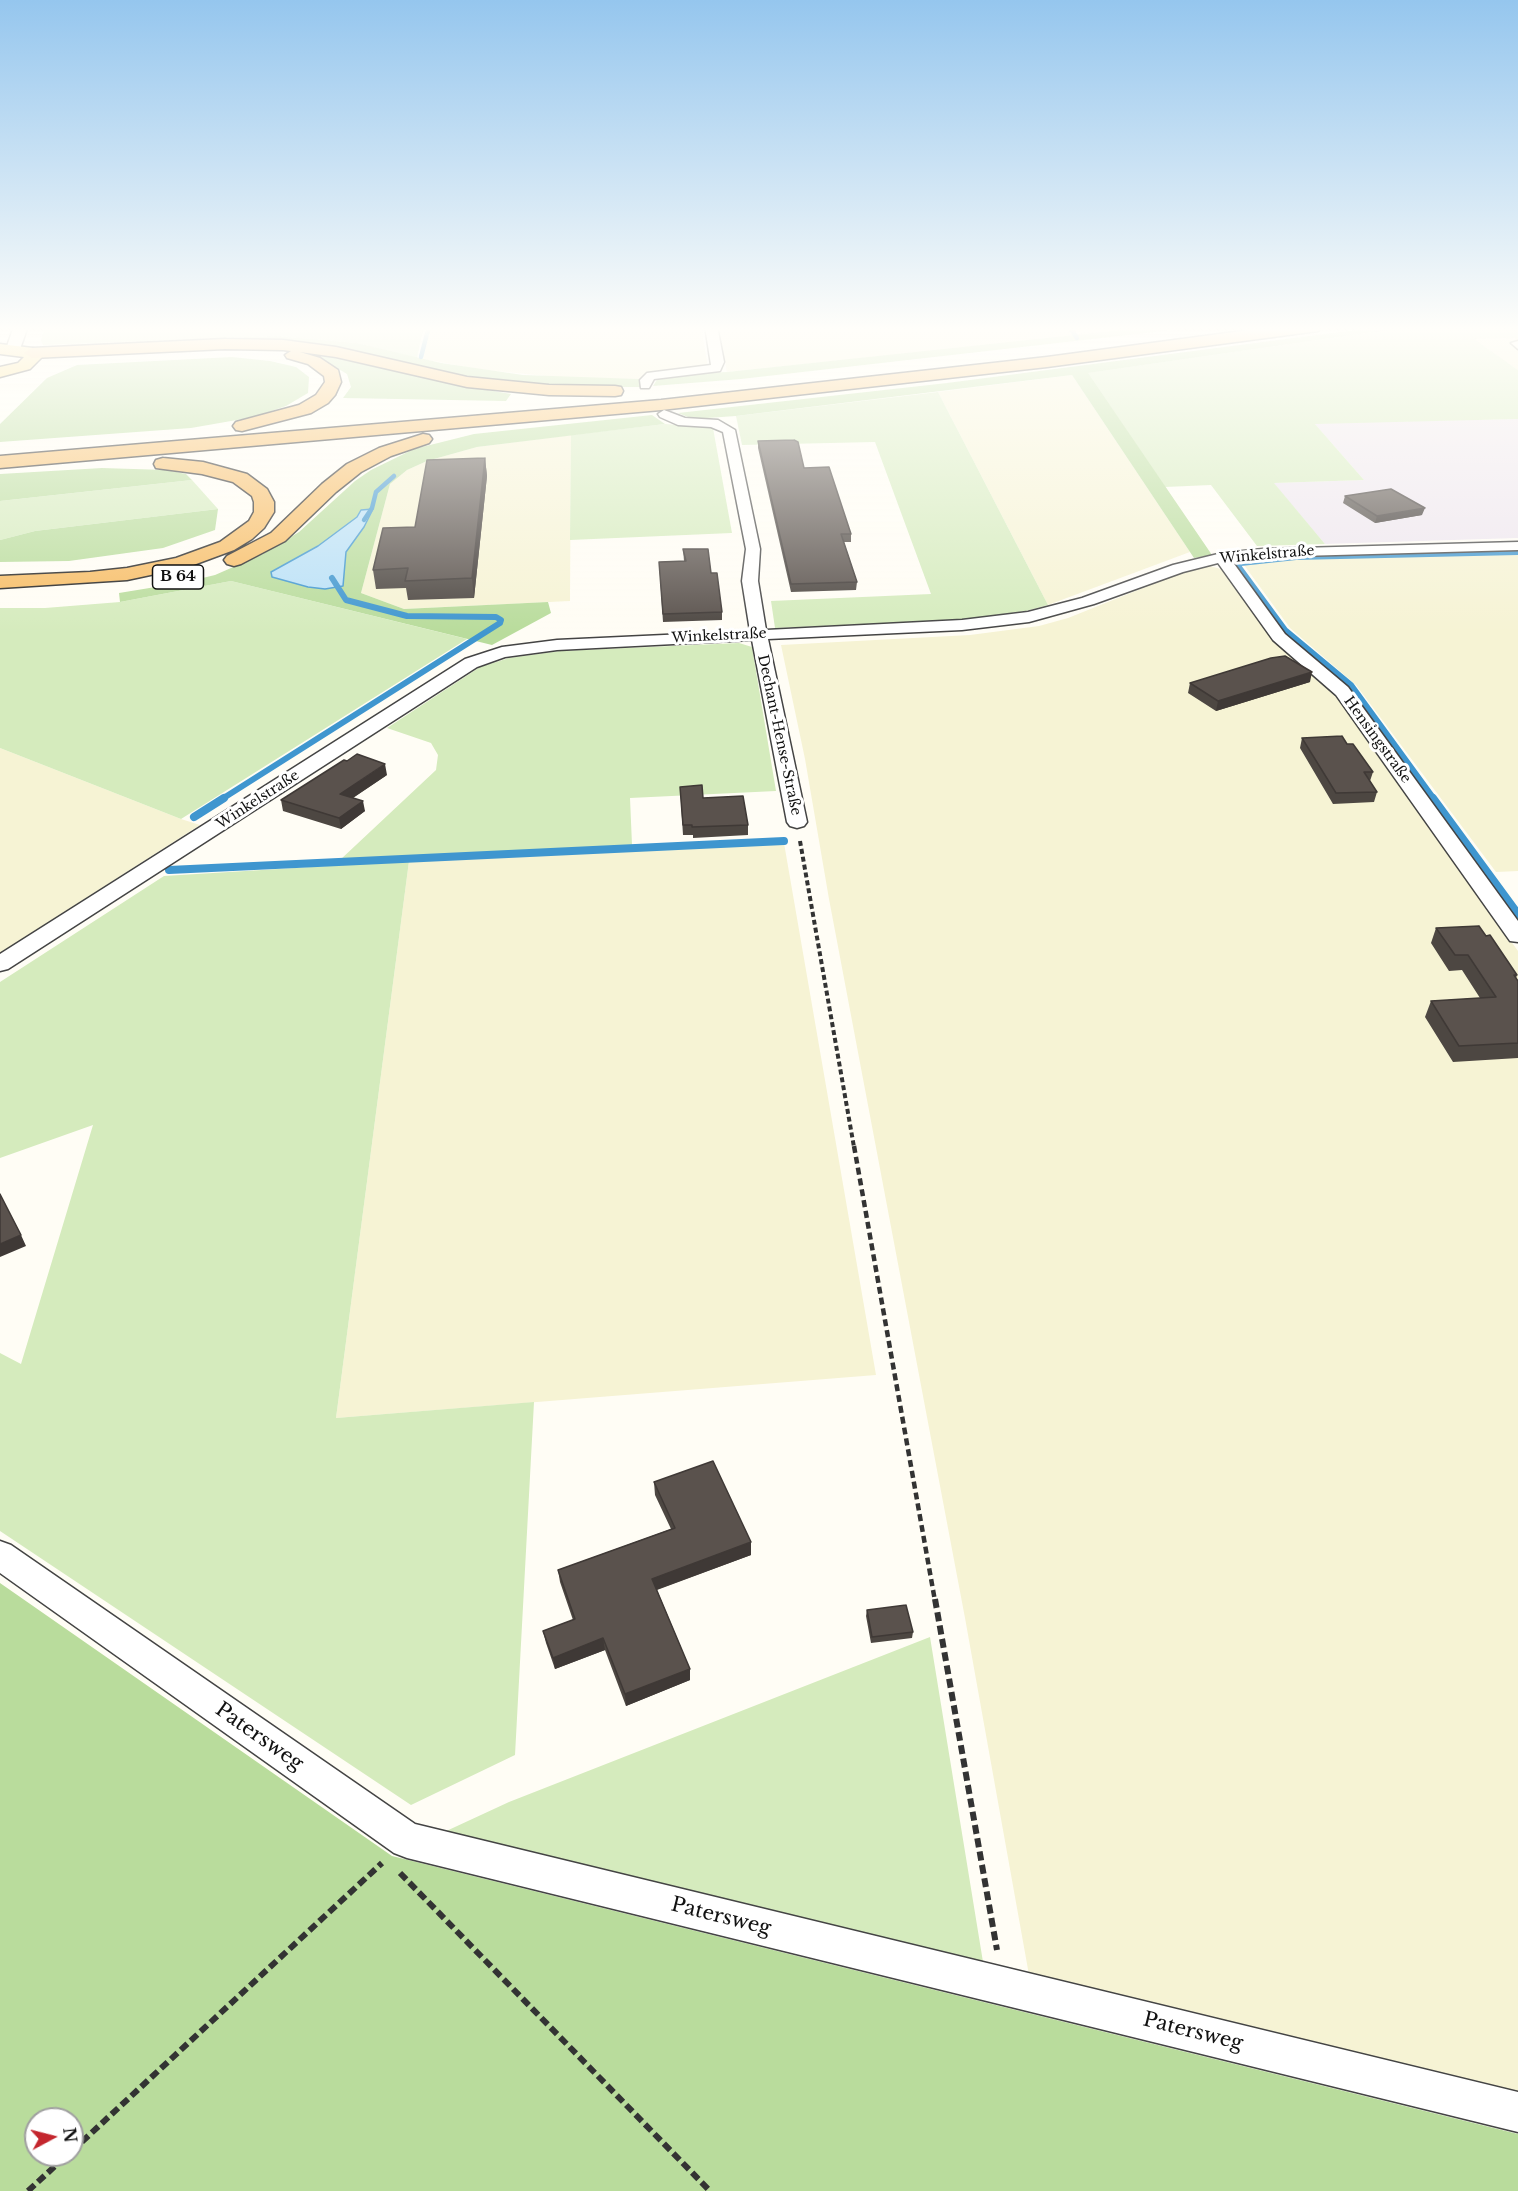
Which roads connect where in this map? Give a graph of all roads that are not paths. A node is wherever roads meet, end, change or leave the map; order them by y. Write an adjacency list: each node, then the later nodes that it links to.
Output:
1 (231, 428): 6 (highway)
2 (286, 428): 6 (highway)
3 (401, 428): 7 (highway)
4 (473, 428): 11 (highway, B 64)
5 (725, 428): 12 (street, Dechant-Hense-Straße)
6 (187, 437): 7 (highway)
7 (1, 458): 10 (highway)
8 (1518, 546): 9 (street, Winkelstraße)
9 (1222, 558): 12 (street, Winkelstraße); 14 (street, Hensingstraße)
10 (0, 582)
11 (0, 592)
12 (759, 634): 13 (street, Dechant-Hense-Straße); 15 (street, Winkelstraße)
13 (797, 822)
14 (1518, 936)
15 (0, 964)
16 (0, 1555): 17 (street, Patersweg)
17 (1518, 2112)

